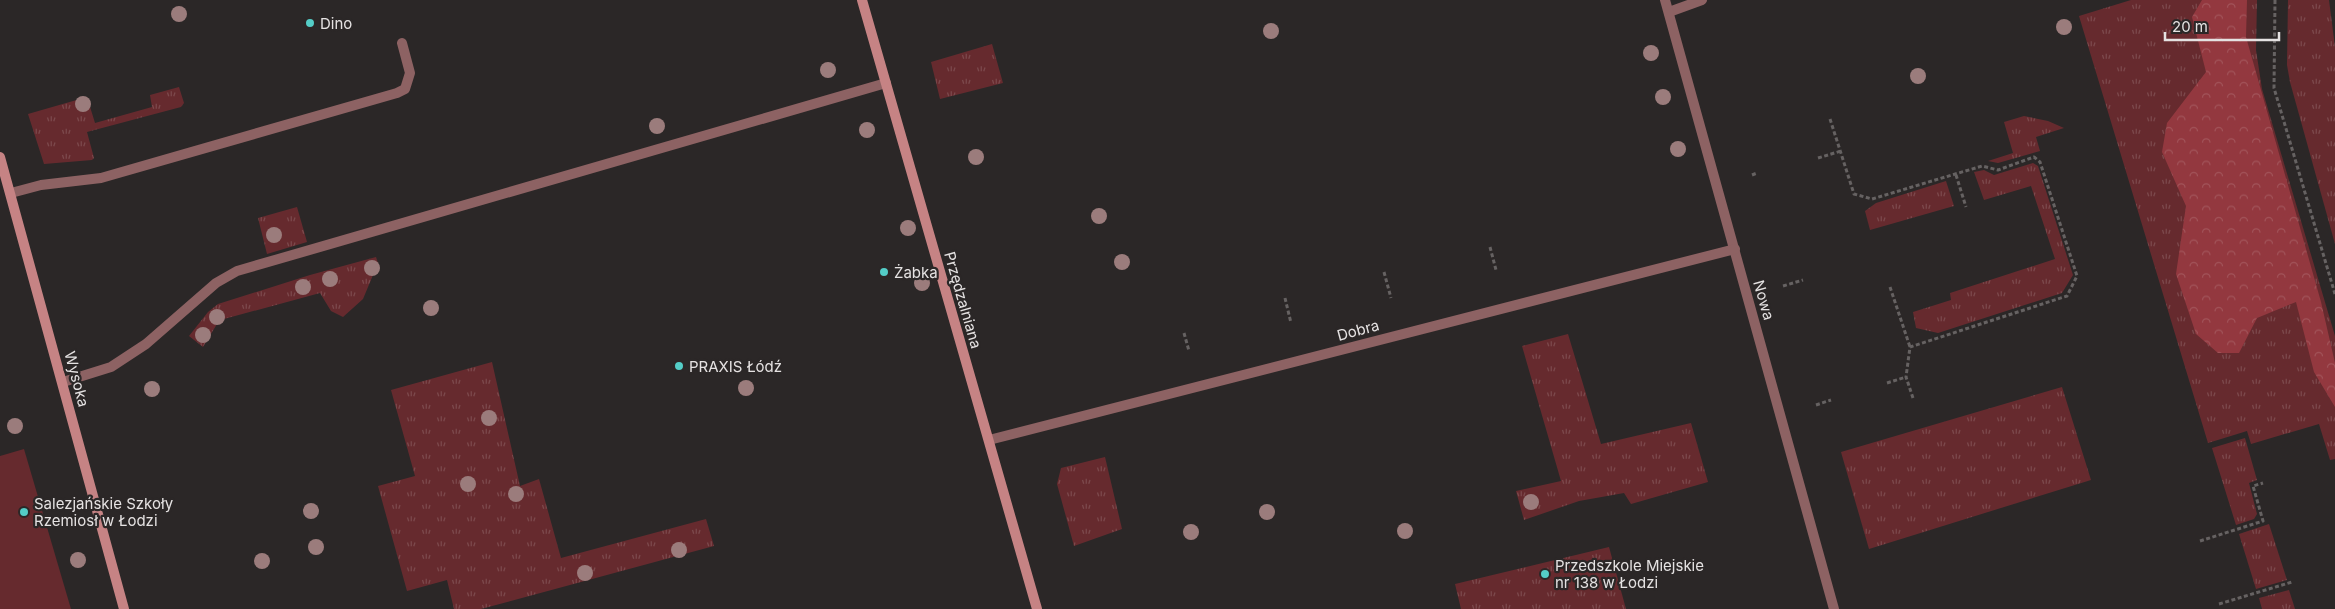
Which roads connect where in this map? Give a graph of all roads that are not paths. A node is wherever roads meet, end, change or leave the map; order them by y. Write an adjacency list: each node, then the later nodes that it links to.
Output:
1 (862, 0): 6 (street, Przędzalniana)
2 (1665, 0): 4 (street, Nowa)
3 (1702, 0): 4 (street)
4 (1669, 12): 9 (street, Nowa)
5 (402, 43): 8 (street)
6 (886, 83): 10 (street); 11 (street, Przędzalniana)
7 (0, 157): 8 (street, Wysoka)
8 (11, 194): 10 (street, Wysoka)
9 (1735, 249): 11 (street, Dobra); 14 (street, Nowa)
10 (63, 382): 12 (street, Wysoka)
11 (989, 440): 13 (street, Przędzalniana)
12 (124, 609)
13 (1037, 609)
14 (1834, 609)

